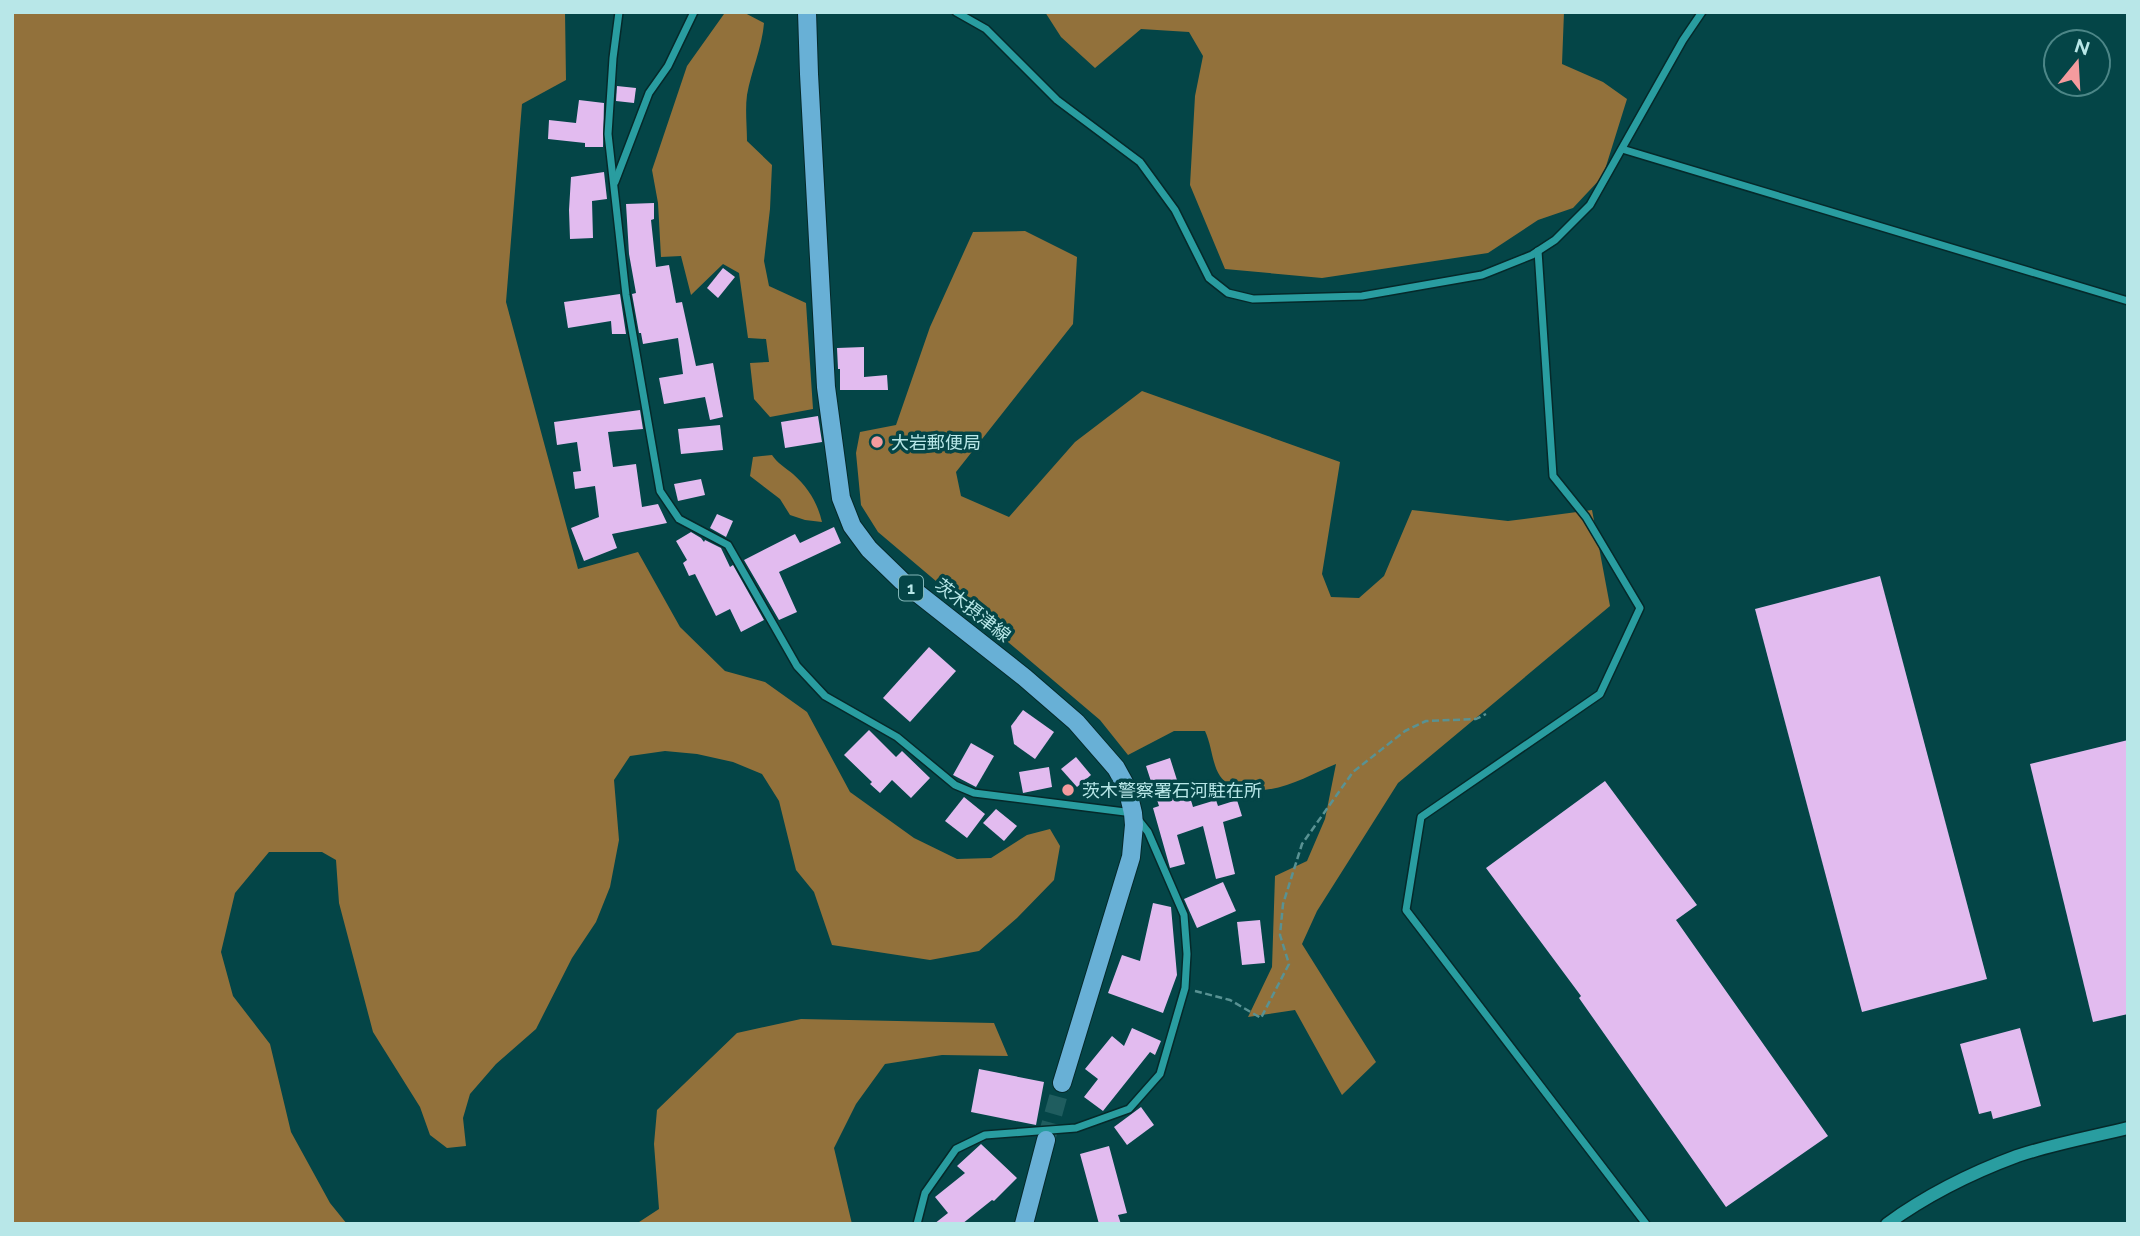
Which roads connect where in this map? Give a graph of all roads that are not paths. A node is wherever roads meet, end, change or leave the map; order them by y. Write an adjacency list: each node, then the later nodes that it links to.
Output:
1 (620, 12): 7 (street)
2 (694, 12): 7 (street)
3 (807, 12): 10 (main road, 茨木摂津線 / 1)
4 (956, 12): 8 (street)
5 (1702, 12): 6 (street)
6 (1622, 149): 8 (street); 9 (street)
7 (614, 184): 10 (street)
8 (1538, 251): 16 (street)
9 (2128, 301)
10 (1133, 813): 11 (main road, 茨木摂津線 / 1); 14 (street)
11 (1062, 1083)
12 (2128, 1128): 17 (street)
13 (1046, 1140): 15 (main road)
14 (917, 1224)
15 (1024, 1224)
16 (1646, 1224)
17 (1887, 1224)

